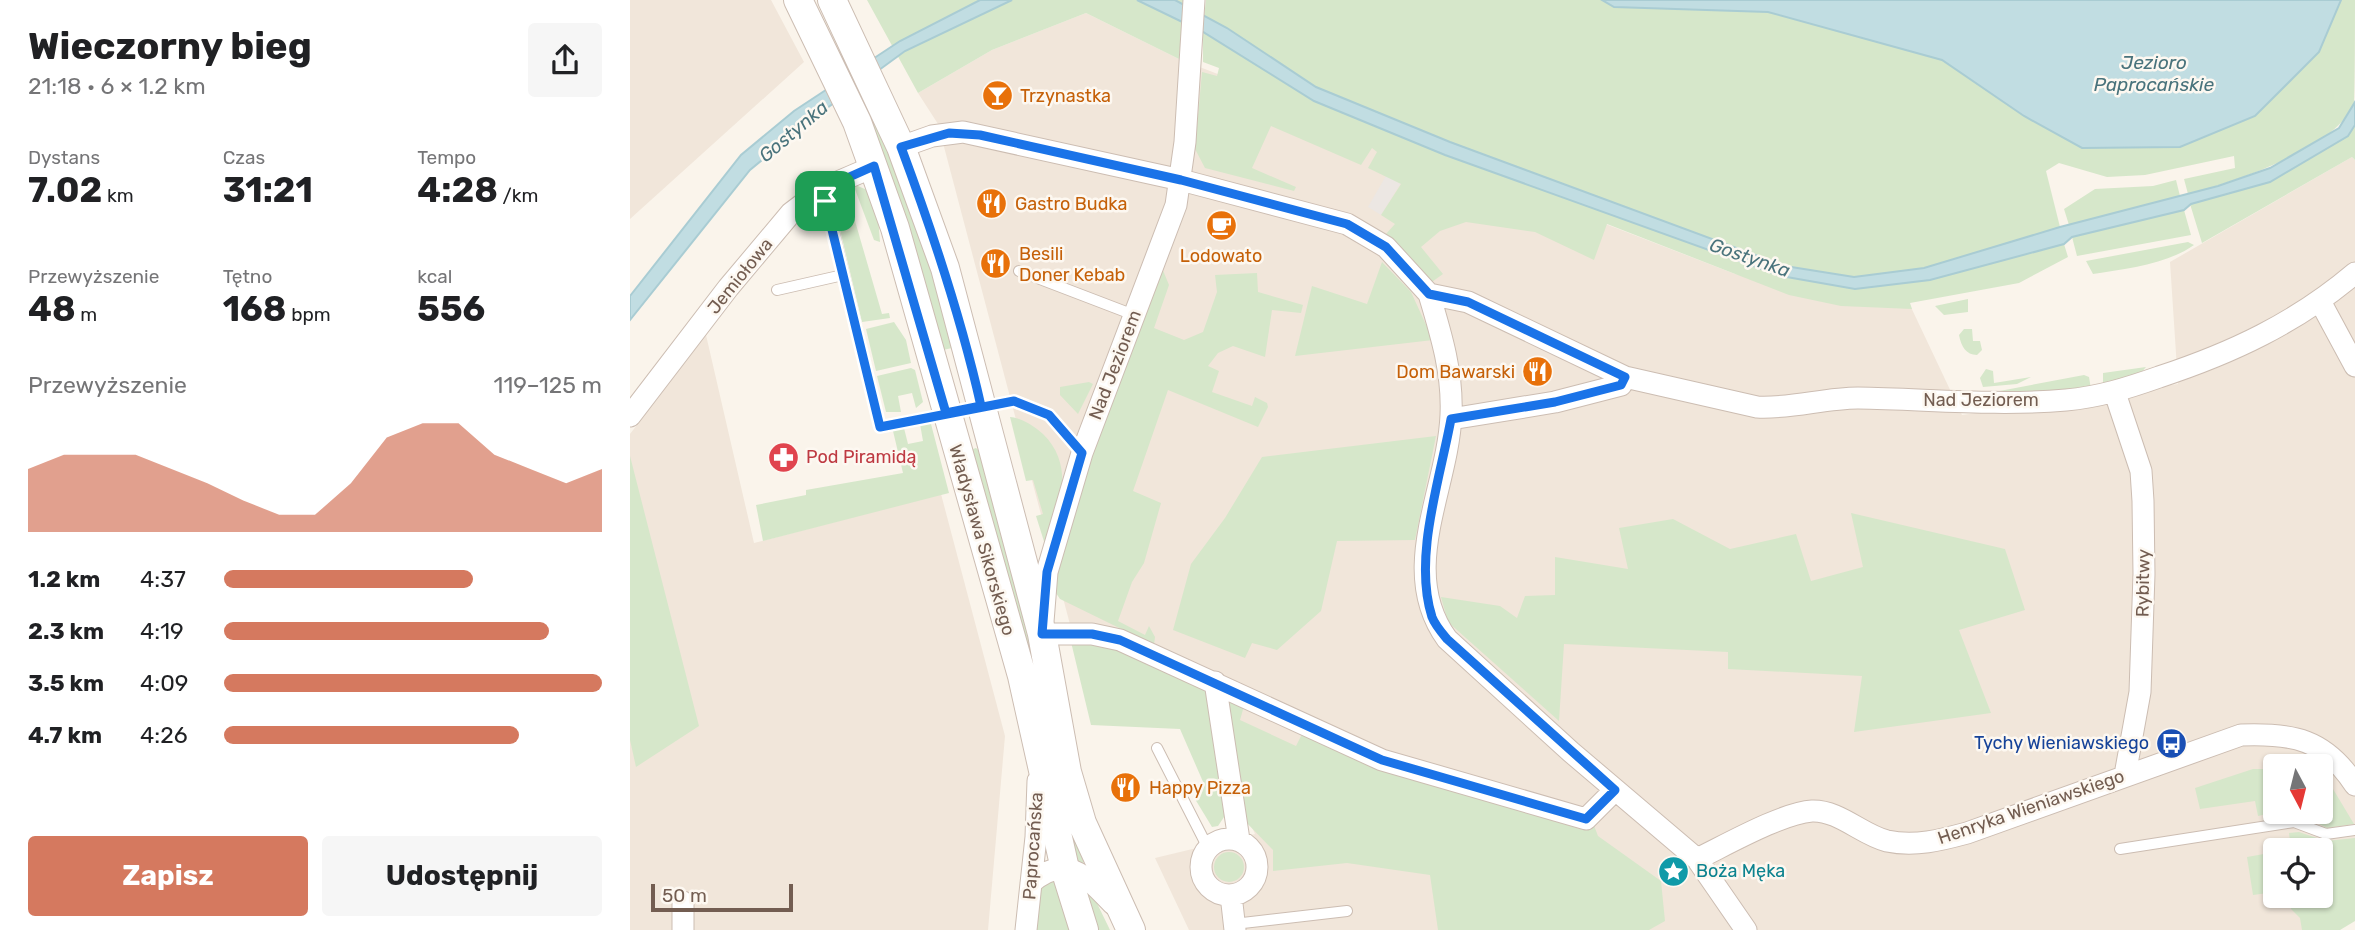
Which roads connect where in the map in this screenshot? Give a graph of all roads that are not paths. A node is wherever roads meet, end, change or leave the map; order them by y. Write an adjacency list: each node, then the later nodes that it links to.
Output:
1 (798, 0): 5 (street, Władysława Sikorskiego)
2 (832, 0): 4 (street, Władysława Sikorskiego)
3 (1194, 0): 6 (street, Nad Jeziorem)
4 (901, 147): 6 (street); 18 (street, Władysława Sikorskiego)
5 (874, 166): 7 (street, Jemiołowa); 19 (street, Władysława Sikorskiego)
6 (1181, 180): 12 (street); 14 (street, Nad Jeziorem)
7 (818, 191): 10 (lane); 20 (street, Jemiołowa)
8 (1019, 271): 14 (lane)
9 (2355, 273): 13 (street, Nad Jeziorem)
10 (843, 275): 11 (lane); 19 (lane)
11 (776, 290)
12 (1429, 294): 16 (street, Nad Jeziorem); 21 (street)
13 (2320, 303): 15 (street); 17 (street, Nad Jeziorem)
14 (1134, 315): 22 (street, Nad Jeziorem)
15 (2355, 366)
16 (1625, 377): 17 (street, Nad Jeziorem); 21 (street)
17 (2115, 393): 27 (street, Rybitwy)
18 (990, 404): 19 (lane); 22 (lane); 23 (street, Władysława Sikorskiego)
19 (946, 413): 26 (street, Władysława Sikorskiego)
20 (630, 416)
21 (1451, 419): 29 (street)
22 (1082, 453): 23 (street, Nad Jeziorem)
23 (1042, 634): 24 (street); 40 (street, Władysława Sikorskiego)
24 (1215, 682): 29 (street); 31 (street)
25 (1157, 748): 32 (lane)
26 (1038, 761): 35 (street, Władysława Sikorskiego); 36 (street, Paprocańska)
27 (2124, 775): 28 (street, Henryka Wieniawskiego); 34 (street, Henryka Wieniawskiego)
28 (2355, 785)
29 (1615, 790): 34 (street)
30 (2355, 830): 33 (lane)
31 (1239, 840): 32 (street); 37 (street)
32 (1208, 848): 37 (street)
33 (2120, 849)
34 (1697, 859): 45 (street)
35 (1065, 869): 36 (street); 40 (street); 44 (street, Władysława Sikorskiego)
36 (1031, 883): 43 (street, Paprocańska)
37 (1231, 895): 41 (street)
38 (683, 902): 42 (street)
39 (1347, 911): 41 (lane)
40 (1127, 921)
41 (1234, 927)
42 (683, 930)
43 (1027, 930)
44 (1084, 930)
45 (1746, 930)

